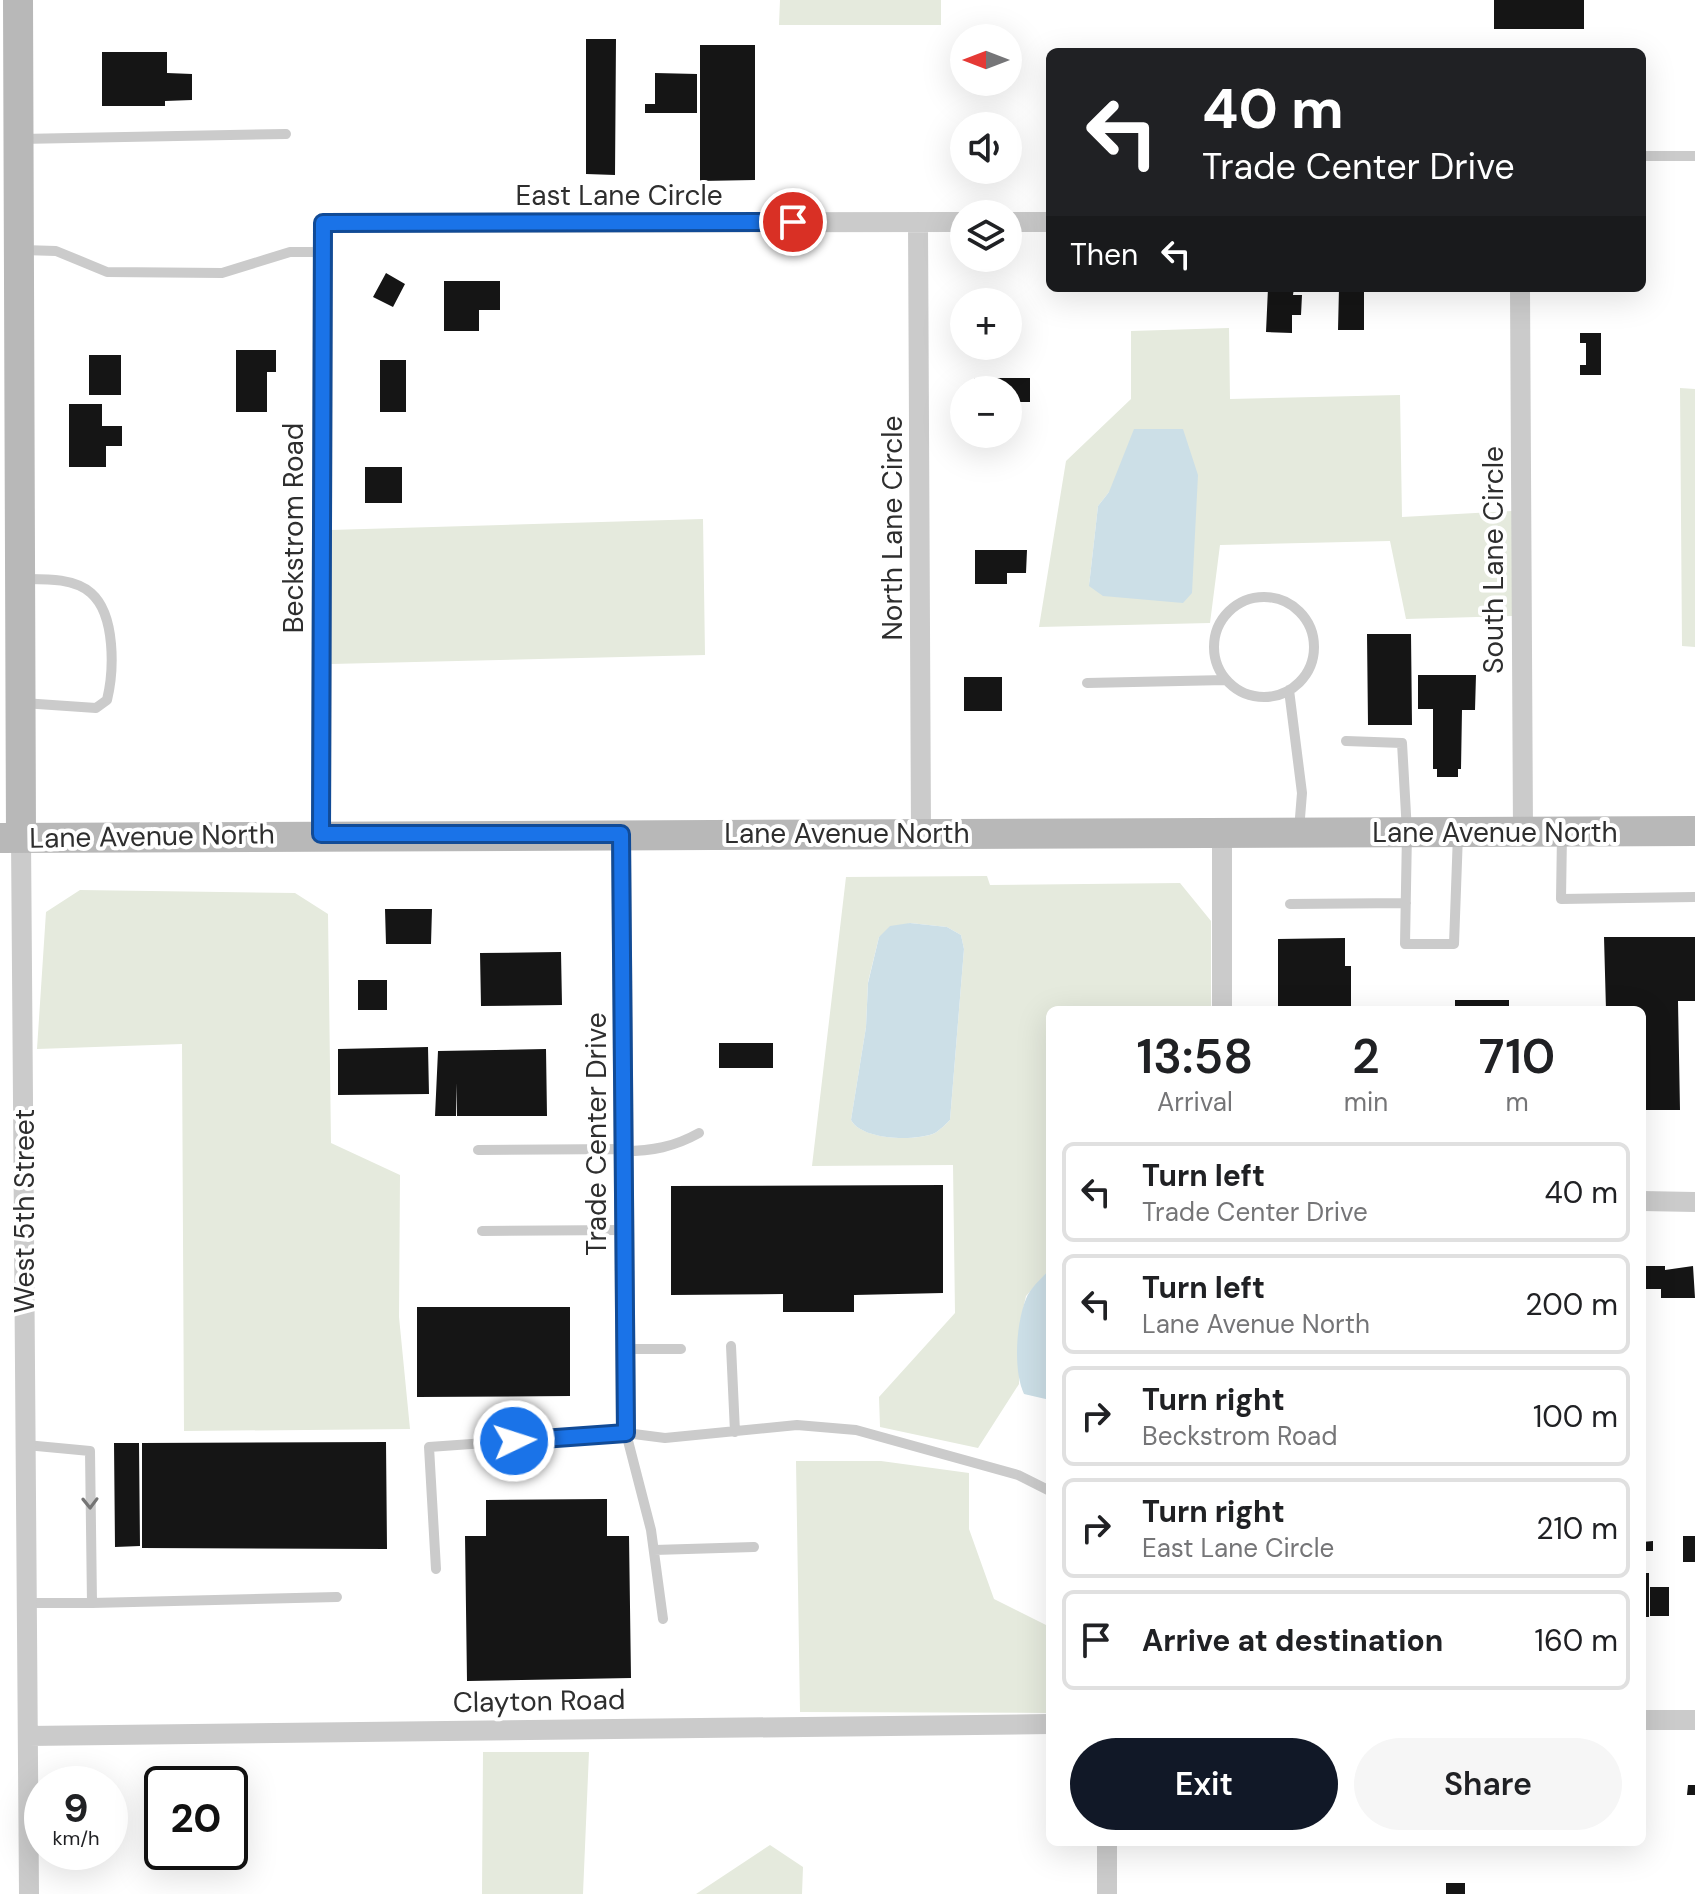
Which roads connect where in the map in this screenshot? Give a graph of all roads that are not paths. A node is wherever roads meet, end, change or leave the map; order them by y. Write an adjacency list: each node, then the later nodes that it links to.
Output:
1 (15, 6): 2 (main road, West 5th Street)
2 (15, 122): 3 (lane); 11 (main road, West 5th Street)
3 (286, 134)
4 (1646, 156): 5 (lane)
5 (1695, 156)
6 (918, 222): 7 (street, East Lane Circle); 10 (street, East Lane Circle); 26 (street, North Lane Circle)
7 (950, 222)
8 (1022, 222): 9 (street)
9 (1046, 222)
10 (323, 223): 12 (street, Beckstrom Road)
11 (18, 250): 12 (lane); 14 (main road, West 5th Street)
12 (322, 252): 28 (street, Beckstrom Road)
13 (1520, 292): 24 (street, South Lane Circle)
14 (19, 579): 18 (main road, West 5th Street); 18 (lane)
15 (1226, 680): 16 (lane); 17 (lane); 17 (lane)
16 (1087, 683)
17 (1289, 690): 21 (lane)
18 (19, 703): 30 (main road, West 5th Street)
19 (1346, 741): 22 (lane)
20 (1695, 831): 25 (main road, Lane Avenue North)
21 (1299, 832): 22 (main road, Lane Avenue North); 27 (main road, Lane Avenue North)
22 (1407, 832): 23 (main road, Lane Avenue North); 32 (lane)
23 (1458, 832): 24 (main road, Lane Avenue North); 32 (lane)
24 (1523, 832): 25 (main road, Lane Avenue North)
25 (1562, 832): 31 (lane)
26 (921, 833): 27 (main road, Lane Avenue North); 29 (main road, Lane Avenue North)
27 (1222, 833): 34 (street)
28 (321, 834): 29 (main road, Lane Avenue North); 30 (main road, Lane Avenue North)
29 (621, 834): 37 (street, Trade Center Drive)
30 (10, 838): 47 (street, West 5th Street)
31 (1695, 897)
32 (1406, 903): 33 (lane)
33 (1290, 904)
34 (1222, 1006)
35 (699, 1133): 37 (lane)
36 (478, 1150): 37 (lane)
37 (624, 1150): 40 (street, Trade Center Drive)
38 (1646, 1201): 39 (street)
39 (1695, 1202)
40 (625, 1230): 41 (lane); 43 (street, Trade Center Drive)
41 (482, 1231)
42 (731, 1346): 45 (lane)
43 (626, 1349): 44 (lane); 46 (street, Trade Center Drive)
44 (681, 1349)
45 (735, 1432): 46 (lane); 48 (lane)
46 (626, 1433): 50 (lane); 51 (lane)
47 (26, 1445): 53 (street, West 5th Street); 54 (lane, one-way to 54)
48 (1046, 1489)
49 (754, 1547): 50 (lane)
50 (654, 1550): 55 (lane)
51 (436, 1569)
52 (337, 1597): 54 (lane)
53 (27, 1603): 54 (lane); 59 (street, West 5th Street)
54 (92, 1603)
55 (663, 1619)
56 (1646, 1720): 57 (street)
57 (1695, 1720)
58 (1046, 1724): 59 (street, Clayton Road)
59 (28, 1736): 61 (street, West 5th Street)
60 (1107, 1846): 62 (street)
61 (29, 1894)
62 (1107, 1894)

